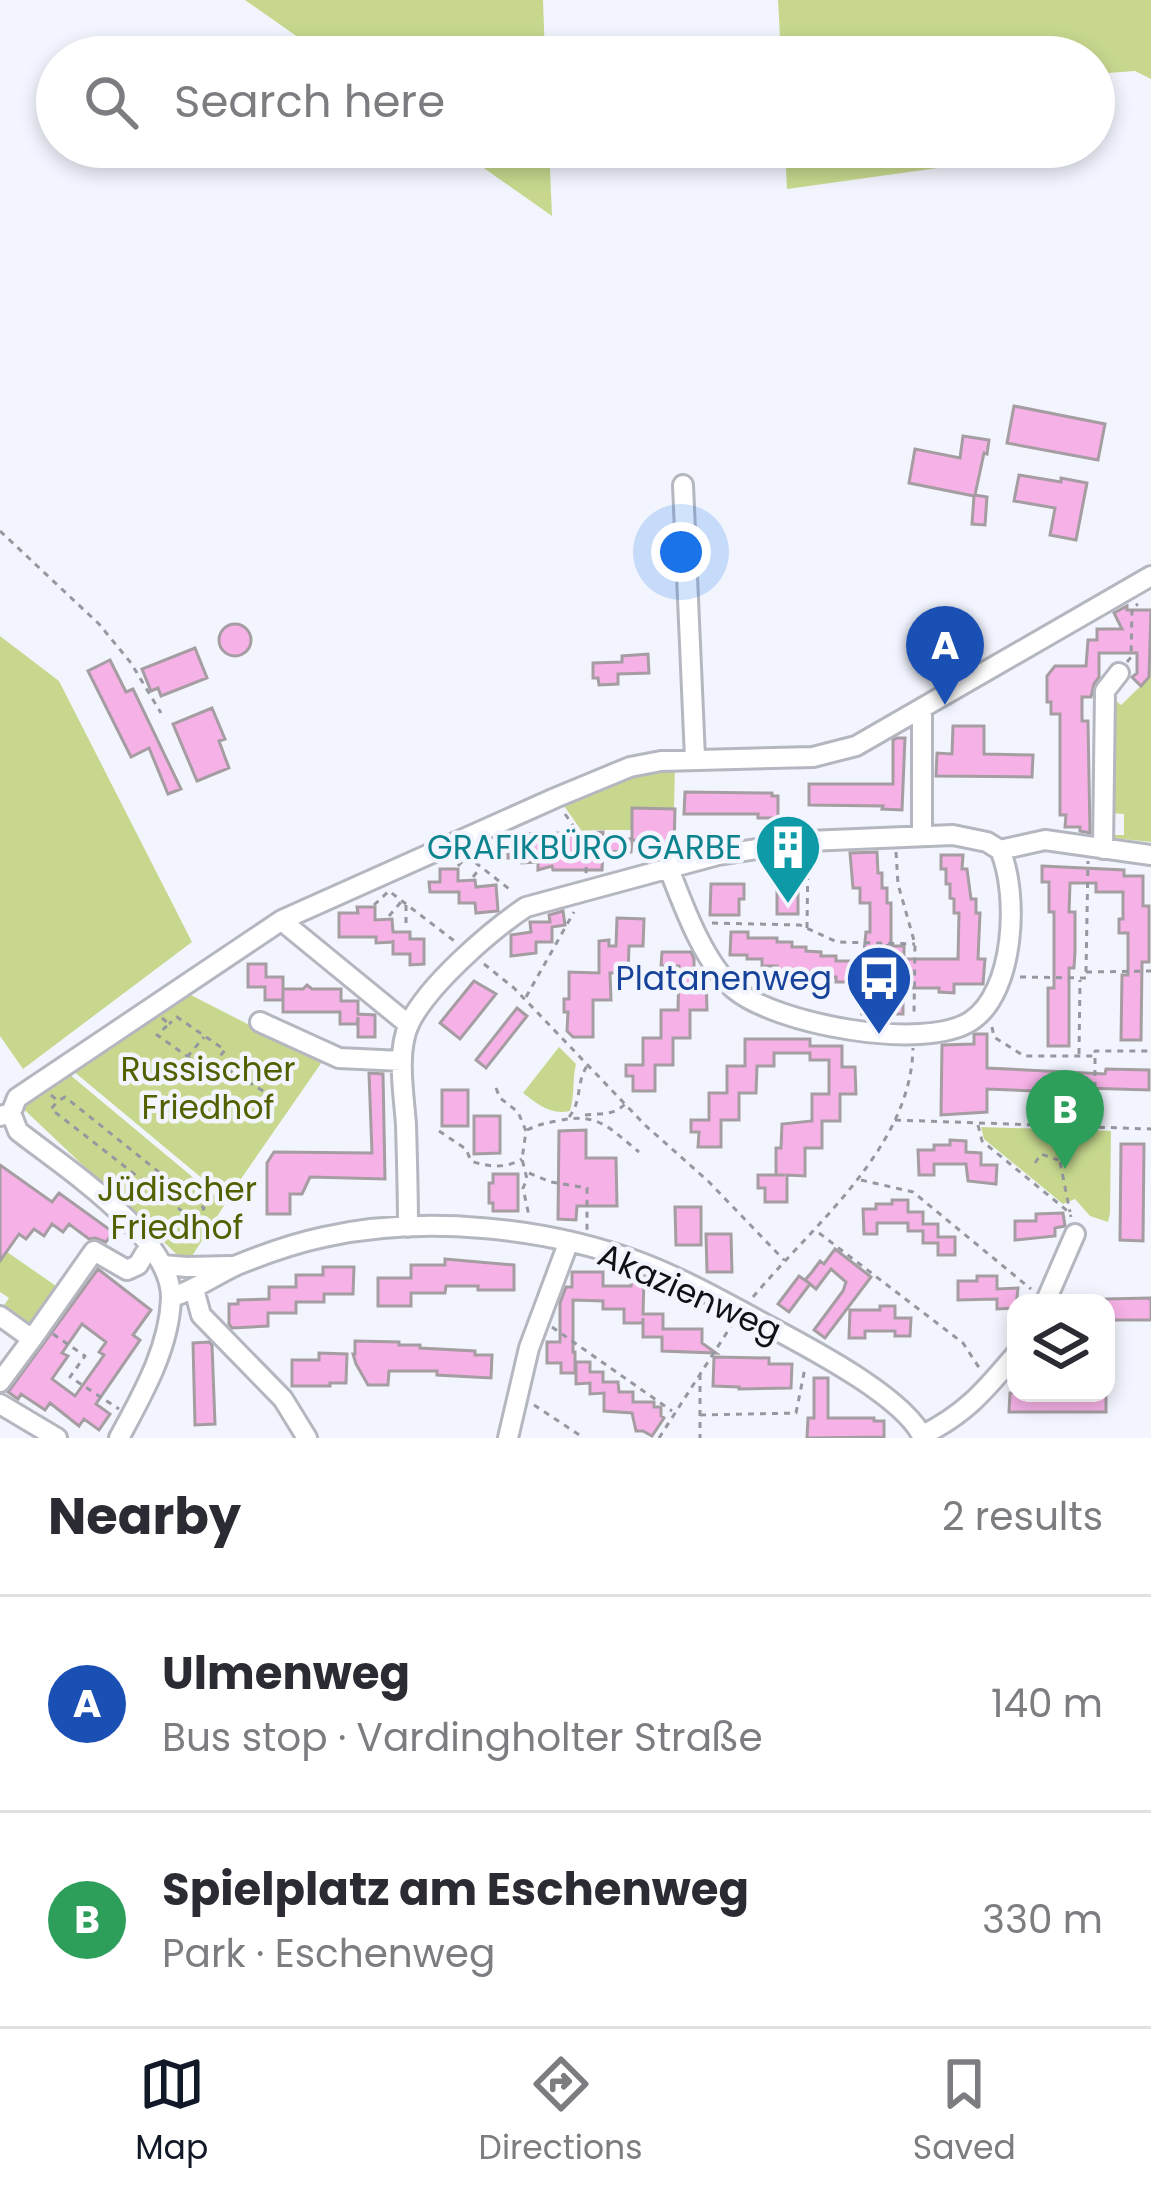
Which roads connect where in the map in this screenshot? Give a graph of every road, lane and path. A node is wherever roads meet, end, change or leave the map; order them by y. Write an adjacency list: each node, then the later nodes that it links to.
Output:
1 (683, 485): 8 (street)
2 (0, 530): 7 (path)
3 (1151, 576): 6 (street)
4 (1151, 596): 5 (path)
5 (1119, 673): 13 (street)
6 (922, 708): 8 (street); 10 (street)
7 (161, 713)
8 (695, 758): 9 (street)
9 (555, 798): 20 (path); 37 (street)
10 (922, 835): 11 (street); 14 (street)
11 (894, 836): 12 (street); 30 (path)
12 (808, 841): 18 (street); 28 (path)
13 (1096, 848): 14 (street); 15 (street); 33 (path)
14 (1000, 850): 34 (street)
15 (1151, 855)
16 (458, 866): 17 (path)
17 (482, 867): 19 (path); 23 (path)
18 (670, 868): 20 (street); 25 (street)
19 (473, 877)
20 (586, 891): 23 (street); 36 (path)
21 (404, 902): 22 (path); 24 (path); 27 (path); 31 (path)
22 (374, 904)
23 (526, 907): 31 (street)
24 (389, 916)
25 (692, 923): 28 (path); 42 (street)
26 (288, 926): 41 (street)
27 (406, 927)
28 (807, 928): 29 (path)
29 (887, 942): 30 (path); 42 (path)
30 (915, 944): 43 (path)
31 (470, 953): 36 (path); 41 (street)
32 (1151, 971): 33 (path)
33 (1086, 972): 35 (path)
34 (1000, 977): 35 (path); 38 (street)
35 (1080, 978): 48 (path)
36 (525, 999): 51 (path)
37 (149, 1007): 40 (path); 52 (street)
38 (986, 1008): 43 (street); 48 (path)
39 (260, 1022): 49 (street)
40 (169, 1024): 44 (path); 47 (path)
41 (409, 1025): 49 (street)
42 (888, 1033): 43 (street)
43 (914, 1033): 60 (path)
44 (205, 1036): 47 (path); 50 (path)
45 (1151, 1051): 46 (path)
46 (1095, 1056): 48 (path); 63 (path)
47 (187, 1057): 50 (path)
48 (1078, 1057)
49 (403, 1061): 74 (street)
50 (215, 1062): 54 (path)
51 (587, 1065): 56 (path); 59 (path)
52 (38, 1084): 55 (path); 57 (street)
53 (496, 1088): 66 (path)
54 (278, 1100)
55 (58, 1101): 55 (path)
56 (626, 1105): 58 (path); 80 (path)
57 (5, 1115): 79 (street)
58 (583, 1115): 59 (path); 67 (path)
59 (567, 1119): 66 (path)
60 (895, 1120): 61 (path); 72 (path)
61 (978, 1124): 62 (path); 73 (path)
62 (1052, 1125): 63 (path); 69 (path)
63 (1095, 1127): 64 (path)
64 (1151, 1129)
65 (439, 1131): 68 (path)
66 (526, 1131): 68 (path)
67 (639, 1152)
68 (522, 1160): 71 (path)
69 (1060, 1160): 70 (path); 73 (path)
70 (1035, 1163)
71 (527, 1173): 76 (path); 78 (path)
72 (858, 1179): 75 (path); 84 (path)
73 (1070, 1213): 77 (path)
74 (408, 1227): 76 (street, Akazienweg); 82 (street, Akazienweg)
75 (816, 1231): 80 (path); 95 (path)
76 (536, 1234): 78 (street, Akazienweg)
77 (1075, 1234): 85 (street)
78 (578, 1243): 87 (street, Akazienweg); 89 (street, Akazienweg)
79 (150, 1245): 81 (street); 90 (street)
80 (785, 1262): 87 (path)
81 (163, 1264): 82 (street); 86 (street)
82 (234, 1266): 83 (street)
83 (194, 1288): 86 (street); 104 (street)
84 (1036, 1294)
85 (1049, 1294)
86 (172, 1297): 100 (street)
87 (742, 1312): 91 (street, Akazienweg); 93 (path)
88 (0, 1316): 90 (street)
89 (540, 1319): 96 (street, Akazienweg); 98 (path)
90 (36, 1333): 94 (street); 100 (path)
91 (809, 1347): 99 (path, Akazienweg); 101 (street, Akazienweg)
92 (1007, 1365): 95 (street)
93 (700, 1371): 98 (path); 99 (path, Akazienweg)
94 (0, 1382)
95 (987, 1388): 101 (street)
96 (518, 1394): 105 (street, Akazienweg); 106 (path)
97 (0, 1404): 102 (street)
98 (675, 1413): 107 (path)
99 (700, 1415): 108 (path, Akazienweg)
100 (130, 1417): 103 (street)
101 (922, 1436)
102 (57, 1438)
103 (119, 1438)
104 (307, 1438)
105 (508, 1438)
106 (584, 1438)
107 (659, 1438)
108 (700, 1438)

